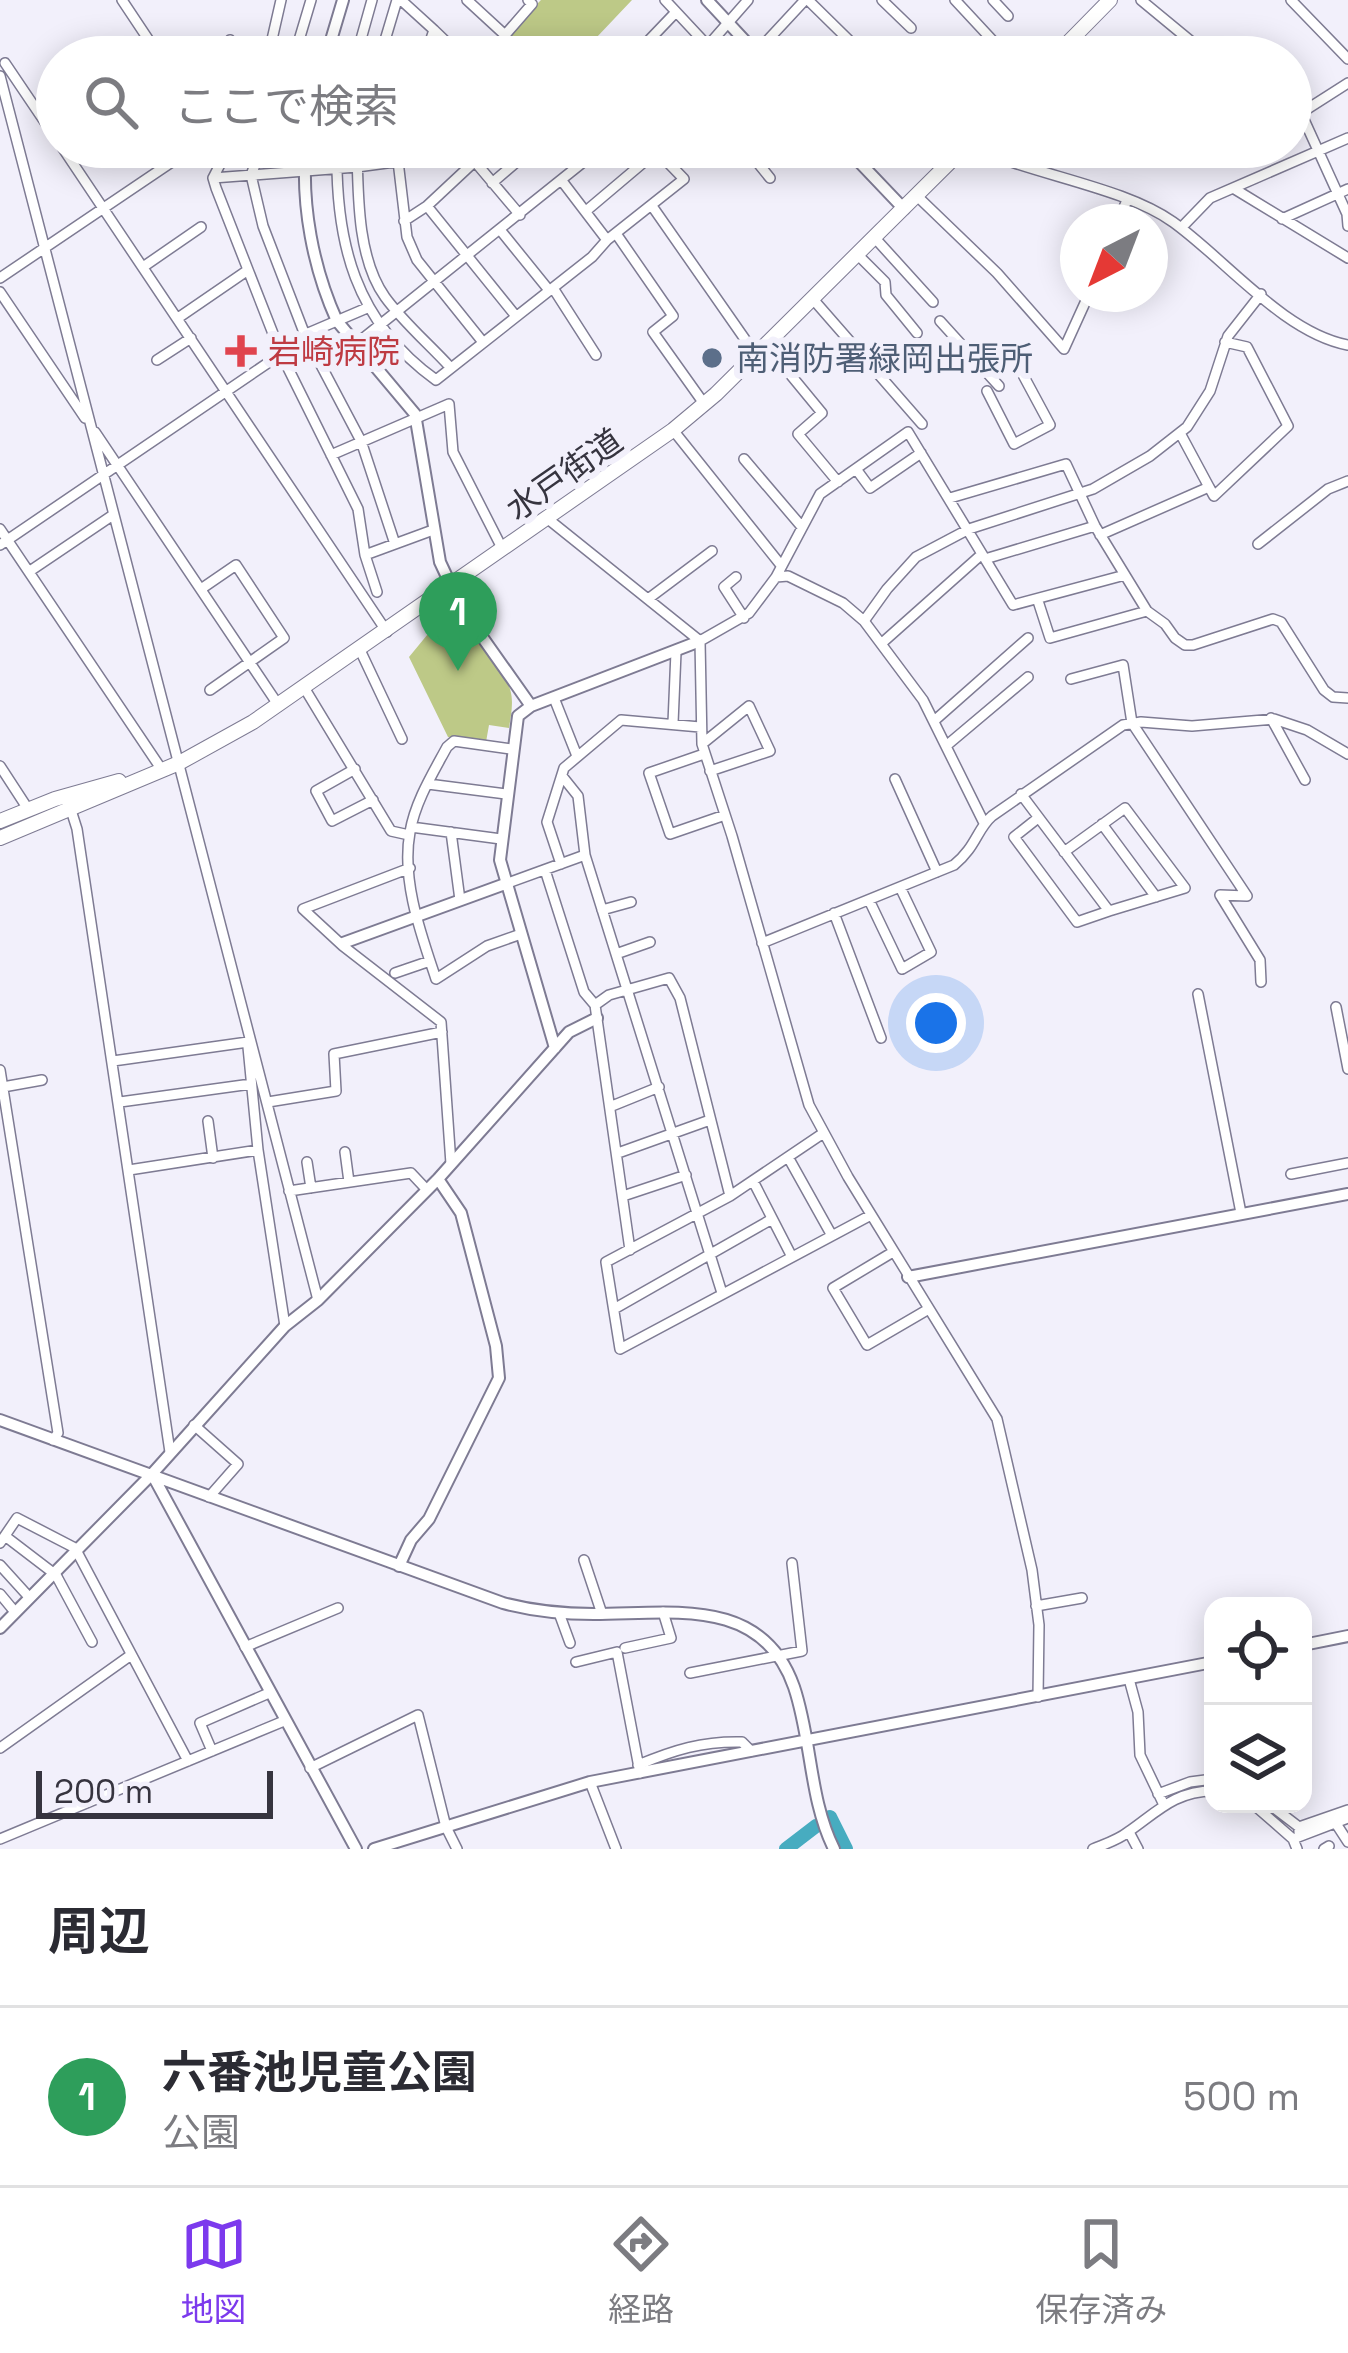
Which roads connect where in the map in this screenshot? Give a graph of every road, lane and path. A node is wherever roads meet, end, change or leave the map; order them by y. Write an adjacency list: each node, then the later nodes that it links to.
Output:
1 (122, 0): 24 (street)
2 (281, 0): 25 (street)
3 (311, 0): 26 (street)
4 (343, 0): 27 (street)
5 (372, 0): 28 (street)
6 (399, 0): 23 (street); 29 (street)
7 (466, 0): 8 (street)
8 (529, 0)
9 (665, 0): 19 (street)
10 (707, 0): 21 (street)
11 (747, 0): 21 (street)
12 (882, 0): 22 (street)
13 (955, 0): 38 (street)
14 (993, 0): 20 (street)
15 (1110, 0): 39 (main road)
16 (1141, 0): 40 (street)
17 (1291, 0): 41 (street)
18 (803, 1): 36 (street); 37 (street)
19 (676, 12): 32 (street); 33 (street)
20 (1008, 16)
21 (728, 22): 34 (street); 35 (street)
22 (911, 28)
23 (434, 29): 30 (street); 31 (street)
24 (146, 36)
25 (273, 36)
26 (300, 36)
27 (332, 36)
28 (362, 36)
29 (387, 36)
30 (432, 36)
31 (441, 36)
32 (653, 36)
33 (699, 36)
34 (716, 36)
35 (740, 36)
36 (773, 36)
37 (842, 36)
38 (988, 36)
39 (1077, 36)
40 (1185, 36)
41 (1348, 58)
42 (5, 63): 46 (street)
43 (0, 76): 96 (street)
44 (1348, 83): 45 (street)
45 (1312, 105)
46 (36, 110)
47 (1312, 136): 49 (street)
48 (1348, 138): 49 (street)
49 (1319, 151): 50 (street); 78 (street)
50 (1312, 154)
51 (75, 168): 85 (street)
52 (163, 168): 85 (street)
53 (218, 168): 73 (street)
54 (254, 168): 72 (street)
55 (304, 168): 71 (street)
56 (347, 168): 70 (street)
57 (358, 168): 111 (street)
58 (399, 168): 89 (street)
59 (460, 168): 82 (street)
60 (482, 168): 76 (street)
61 (510, 168): 76 (street)
62 (578, 168): 75 (street)
63 (638, 168): 86 (street)
64 (673, 168): 83 (street)
65 (762, 168): 74 (street)
66 (865, 168): 84 (street)
67 (944, 168): 79 (main road, 水戸街道)
68 (1021, 168): 80 (street)
69 (1279, 168): 77 (street)
70 (336, 169): 71 (street); 110 (street)
71 (304, 172): 72 (street); 115 (street)
72 (251, 175): 73 (street); 119 (street)
73 (213, 178): 102 (street)
74 (770, 178)
75 (562, 182): 86 (street); 87 (street)
76 (492, 183): 87 (street)
77 (1233, 188): 88 (street); 92 (street)
78 (1343, 191): 88 (street); 90 (street)
79 (917, 196): 84 (main road, 水戸街道); 112 (street)
80 (1127, 200): 81 (street); 92 (street)
81 (1125, 204)
82 (427, 206): 89 (street); 99 (street)
83 (652, 206): 94 (street); 126 (street)
84 (904, 208): 95 (main road, 水戸街道)
85 (103, 209): 96 (street); 101 (street)
86 (586, 211): 94 (street)
87 (520, 215): 93 (street)
88 (1282, 219): 97 (street)
89 (404, 221): 104 (street)
90 (1348, 226): 97 (street)
91 (201, 227): 101 (street)
92 (1181, 228): 107 (street)
93 (501, 231): 99 (street); 105 (street)
94 (612, 237): 105 (street); 134 (street)
95 (874, 237): 98 (main road, 水戸街道); 109 (street)
96 (44, 248): 103 (street); 137 (street)
97 (1334, 250): 100 (street)
98 (857, 254): 108 (main road, 水戸街道); 118 (street)
99 (468, 258): 104 (street); 113 (street)
100 (1348, 258)
101 (142, 267): 114 (street)
102 (248, 270): 114 (street); 125 (street)
103 (0, 278)
104 (436, 284): 111 (street); 121 (street)
105 (550, 288): 113 (street); 127 (street)
106 (0, 292): 137 (street)
107 (1262, 294): 122 (street); 124 (street)
108 (812, 298): 126 (main road, 水戸街道); 136 (street)
109 (933, 302)
110 (367, 308): 115 (street); 117 (street)
111 (399, 312): 117 (street); 129 (street)
112 (1080, 312)
113 (515, 315): 121 (street)
114 (178, 318): 120 (street)
115 (337, 321): 119 (street); 123 (street)
116 (940, 321): 131 (street)
117 (381, 325): 123 (street); 129 (street)
118 (917, 333)
119 (305, 335): 125 (street); 140 (street)
120 (191, 338): 128 (street); 132 (street)
121 (482, 341): 129 (street)
122 (1225, 342): 139 (street); 149 (street)
123 (356, 344): 135 (street)
124 (1348, 344)
125 (279, 350): 132 (street); 142 (street)
126 (761, 350): 134 (main road, 水戸街道); 148 (street)
127 (596, 355)
128 (158, 360)
129 (451, 367)
130 (1022, 373): 133 (street)
131 (999, 386)
132 (227, 391): 144 (street); 179 (street)
133 (987, 391)
134 (705, 405): 138 (main road, 水戸街道)
135 (416, 419): 140 (street); 157 (street); 162 (street)
136 (922, 424)
137 (91, 426): 144 (street); 146 (street)
138 (673, 430): 153 (main road, 水戸街道); 166 (street)
139 (1180, 433): 149 (street); 150 (street)
140 (362, 442): 142 (street); 160 (street)
141 (922, 453): 145 (street); 145 (street); 151 (street)
142 (331, 455): 164 (street)
143 (744, 459): 154 (street)
144 (117, 465): 146 (street); 172 (street)
145 (856, 470): 148 (street)
146 (103, 474): 152 (street); 159 (street)
147 (1348, 481): 161 (street)
148 (838, 482): 154 (street)
149 (1209, 488): 158 (street)
150 (1080, 495): 151 (street); 156 (street); 158 (street)
151 (950, 498): 156 (street)
152 (113, 514): 167 (street); 205 (street)
153 (548, 519): 162 (main road, 水戸街道); 174 (street)
154 (802, 527): 166 (street)
155 (0, 529): 159 (street)
156 (969, 529): 165 (street); 178 (street)
157 (433, 530): 160 (street); 171 (street)
158 (1097, 531): 165 (street); 168 (street)
159 (4, 542): 167 (street)
160 (395, 544): 164 (street)
161 (1258, 544)
162 (503, 550): 171 (main road, 水戸街道)
163 (712, 551): 174 (street)
164 (365, 555): 173 (street)
165 (983, 556): 175 (street); 182 (street)
166 (780, 564): 170 (street)
167 (29, 571): 208 (street)
168 (1125, 575): 175 (street); 176 (street)
169 (736, 577): 177 (street)
170 (776, 577): 177 (street); 178 (street)
171 (452, 586): 179 (main road, 水戸街道); 193 (street)
172 (201, 589): 185 (street); 185 (street)
173 (377, 592)
174 (648, 599): 181 (street)
175 (1038, 601): 176 (street)
176 (1148, 611): 191 (street)
177 (744, 618): 181 (street)
178 (864, 622): 182 (street)
179 (387, 632): 183 (main road, 水戸街道)
180 (1028, 638): 195 (street)
181 (700, 641): 184 (street); 198 (street)
182 (882, 644): 195 (street)
183 (361, 650): 188 (main road, 水戸街道); 199 (street)
184 (676, 652): 190 (street); 196 (street)
185 (250, 663): 189 (street); 192 (street)
186 (1028, 677): 200 (street)
187 (1071, 679): 197 (street)
188 (305, 689): 192 (main road, 水戸街道); 207 (street)
189 (210, 690)
190 (554, 698): 193 (street); 204 (street)
191 (1348, 698)
192 (279, 706): 205 (main road, 水戸街道)
193 (531, 706): 201 (street)
194 (1270, 718): 197 (street); 203 (street); 213 (street)
195 (934, 721): 200 (street)
196 (673, 723): 198 (street); 204 (street)
197 (1132, 723): 216 (street); 252 (street)
198 (700, 727): 202 (street)
199 (402, 739)
200 (946, 746): 223 (street)
201 (511, 749): 214 (street); 215 (street)
202 (703, 749): 209 (street); 209 (street); 220 (street)
203 (1348, 754)
204 (577, 756): 210 (street)
205 (179, 763): 208 (main road, 水戸街道); 259 (street)
206 (0, 766): 219 (street)
207 (355, 769): 217 (street); 217 (street)
208 (162, 770): 211 (main road, 水戸街道)
209 (710, 771): 220 (street)
210 (562, 776): 230 (street); 231 (street)
211 (141, 778): 218 (main road, 水戸街道); 219 (main road, 水戸街道)
212 (895, 779): 234 (street)
213 (1305, 780)
214 (428, 784): 215 (street); 225 (street)
215 (506, 794): 228 (street)
216 (1022, 794): 221 (street); 223 (street)
217 (373, 800): 225 (street)
218 (70, 807): 227 (main road, 水戸街道); 261 (street)
219 (28, 808): 222 (main road, 水戸街道)
220 (725, 815): 248 (street)
221 (1038, 818): 229 (street); 242 (street)
222 (0, 821)
223 (984, 823): 234 (street)
224 (1102, 824): 229 (street); 237 (street); 237 (street)
225 (410, 831): 226 (street); 232 (street)
226 (451, 832): 228 (street); 238 (street)
227 (0, 838)
228 (501, 839): 235 (street)
229 (1064, 852): 242 (street)
230 (585, 855): 231 (street); 241 (street)
231 (561, 864): 233 (street)
232 (410, 868): 244 (street); 247 (street)
233 (545, 870): 235 (street); 256 (street)
234 (937, 872): 236 (street)
235 (505, 884): 238 (street); 245 (street)
236 (900, 887): 239 (street); 239 (street)
237 (1156, 897): 242 (street)
238 (460, 900): 244 (street)
239 (869, 900): 243 (street)
240 (631, 902): 241 (street)
241 (602, 910): 249 (street)
242 (1109, 911)
243 (834, 913): 248 (street); 258 (street)
244 (416, 916): 247 (street); 250 (street)
245 (521, 934): 250 (street); 260 (street)
246 (650, 942): 249 (street)
247 (344, 943): 257 (street)
248 (762, 943): 274 (street)
249 (616, 954): 253 (street)
250 (430, 962): 251 (street)
251 (395, 973)
252 (1261, 982)
253 (628, 990): 256 (street); 267 (street); 271 (street)
254 (1198, 994): 295 (street)
255 (1336, 1007): 262 (street)
256 (596, 1011): 260 (street); 270 (street)
257 (442, 1032): 269 (street); 282 (street)
258 (881, 1038)
259 (248, 1042): 261 (street); 265 (street)
260 (555, 1048): 282 (street)
261 (113, 1061): 268 (street)
262 (1348, 1069)
263 (0, 1070): 266 (street)
264 (42, 1080): 266 (street)
265 (256, 1083): 268 (street); 269 (street); 275 (street)
266 (3, 1087): 312 (street)
267 (659, 1087): 270 (street); 273 (street)
268 (120, 1102): 283 (street)
269 (268, 1102): 291 (street)
270 (612, 1106): 277 (street)
271 (710, 1120): 273 (street); 294 (street)
272 (208, 1121): 279 (street)
273 (673, 1132): 277 (street); 284 (street)
274 (822, 1134): 278 (street); 297 (street)
275 (258, 1150): 279 (street); 309 (street)
276 (345, 1152): 288 (street)
277 (618, 1153): 293 (street)
278 (788, 1157): 287 (street); 299 (street)
279 (213, 1158): 283 (street)
280 (307, 1162): 289 (street)
281 (1348, 1163): 285 (street)
282 (451, 1164): 286 (street)
283 (129, 1170): 313 (street)
284 (686, 1174): 293 (street); 296 (street)
285 (1291, 1174)
286 (438, 1179): 290 (street); 321 (street)
287 (753, 1181): 294 (street); 298 (street)
288 (349, 1182): 289 (street); 290 (street)
289 (310, 1188): 291 (street)
290 (427, 1190): 306 (street)
291 (289, 1191): 306 (street)
292 (1348, 1193): 295 (street)
293 (623, 1196): 300 (street)
294 (730, 1196): 296 (street)
295 (1241, 1213): 304 (street)
296 (698, 1214): 300 (street); 302 (street)
297 (871, 1215): 299 (street); 301 (street)
298 (772, 1219): 302 (street); 303 (street)
299 (831, 1234): 303 (street)
300 (630, 1250): 307 (street)
301 (893, 1252): 304 (street); 308 (street)
302 (710, 1254): 305 (street); 307 (street)
303 (791, 1255): 305 (street)
304 (908, 1277): 308 (street)
305 (722, 1293): 307 (street)
306 (318, 1300): 309 (street)
307 (614, 1309)
308 (928, 1310): 326 (street)
309 (285, 1326): 311 (street)
310 (0, 1420): 312 (street)
311 (194, 1425): 313 (street); 315 (street)
312 (53, 1440): 314 (street)
313 (170, 1452): 314 (street)
314 (152, 1474): 315 (street); 317 (street); 337 (street)
315 (209, 1497): 321 (street)
316 (2, 1539): 317 (street); 322 (street)
317 (74, 1548): 322 (street); 339 (street)
318 (584, 1560): 331 (street)
319 (792, 1563): 340 (street)
320 (0, 1565): 324 (street)
321 (399, 1566): 330 (street)
322 (51, 1574): 324 (street); 334 (street)
323 (0, 1594): 328 (street)
324 (28, 1598): 328 (street)
325 (1082, 1598): 326 (street)
326 (1036, 1606): 346 (street)
327 (338, 1607): 337 (street)
328 (15, 1612): 332 (street)
329 (663, 1612): 331 (street); 338 (street); 340 (street)
330 (559, 1613): 331 (street); 335 (street)
331 (602, 1614)
332 (0, 1628)
333 (1348, 1636): 336 (street)
334 (92, 1642)
335 (569, 1643)
336 (1312, 1643)
337 (245, 1647): 345 (street)
338 (625, 1648)
339 (131, 1654): 350 (street); 353 (street)
340 (776, 1655): 343 (street); 348 (street)
341 (576, 1662): 356 (street)
342 (1204, 1663): 344 (street)
343 (690, 1673)
344 (1129, 1679): 346 (street); 360 (street)
345 (269, 1693): 347 (street); 351 (street)
346 (1038, 1697): 348 (street)
347 (284, 1721): 351 (street); 355 (street)
348 (806, 1740): 352 (street); 374 (street)
349 (697, 1744): 352 (street); 354 (street); 356 (street)
350 (0, 1748)
351 (212, 1751): 353 (street)
352 (751, 1751): 354 (street)
353 (188, 1761): 368 (street)
354 (702, 1761): 356 (street)
355 (310, 1768): 365 (street); 370 (street)
356 (639, 1769): 358 (street)
357 (1204, 1780): 360 (street)
358 (590, 1782): 365 (street); 373 (street)
359 (1204, 1792): 360 (street)
360 (1160, 1798): 366 (street)
361 (1265, 1813): 367 (street)
362 (1276, 1813): 367 (street)
363 (1348, 1814): 364 (street); 367 (street)
364 (1335, 1822): 367 (street); 369 (street)
365 (446, 1827): 371 (street); 372 (street)
366 (1129, 1832): 375 (street); 376 (street)
367 (1297, 1838)
368 (0, 1839)
369 (1348, 1843)
370 (356, 1849)
371 (374, 1849)
372 (457, 1849)
373 (616, 1849)
374 (834, 1849)
375 (1093, 1849)
376 (1138, 1849)

